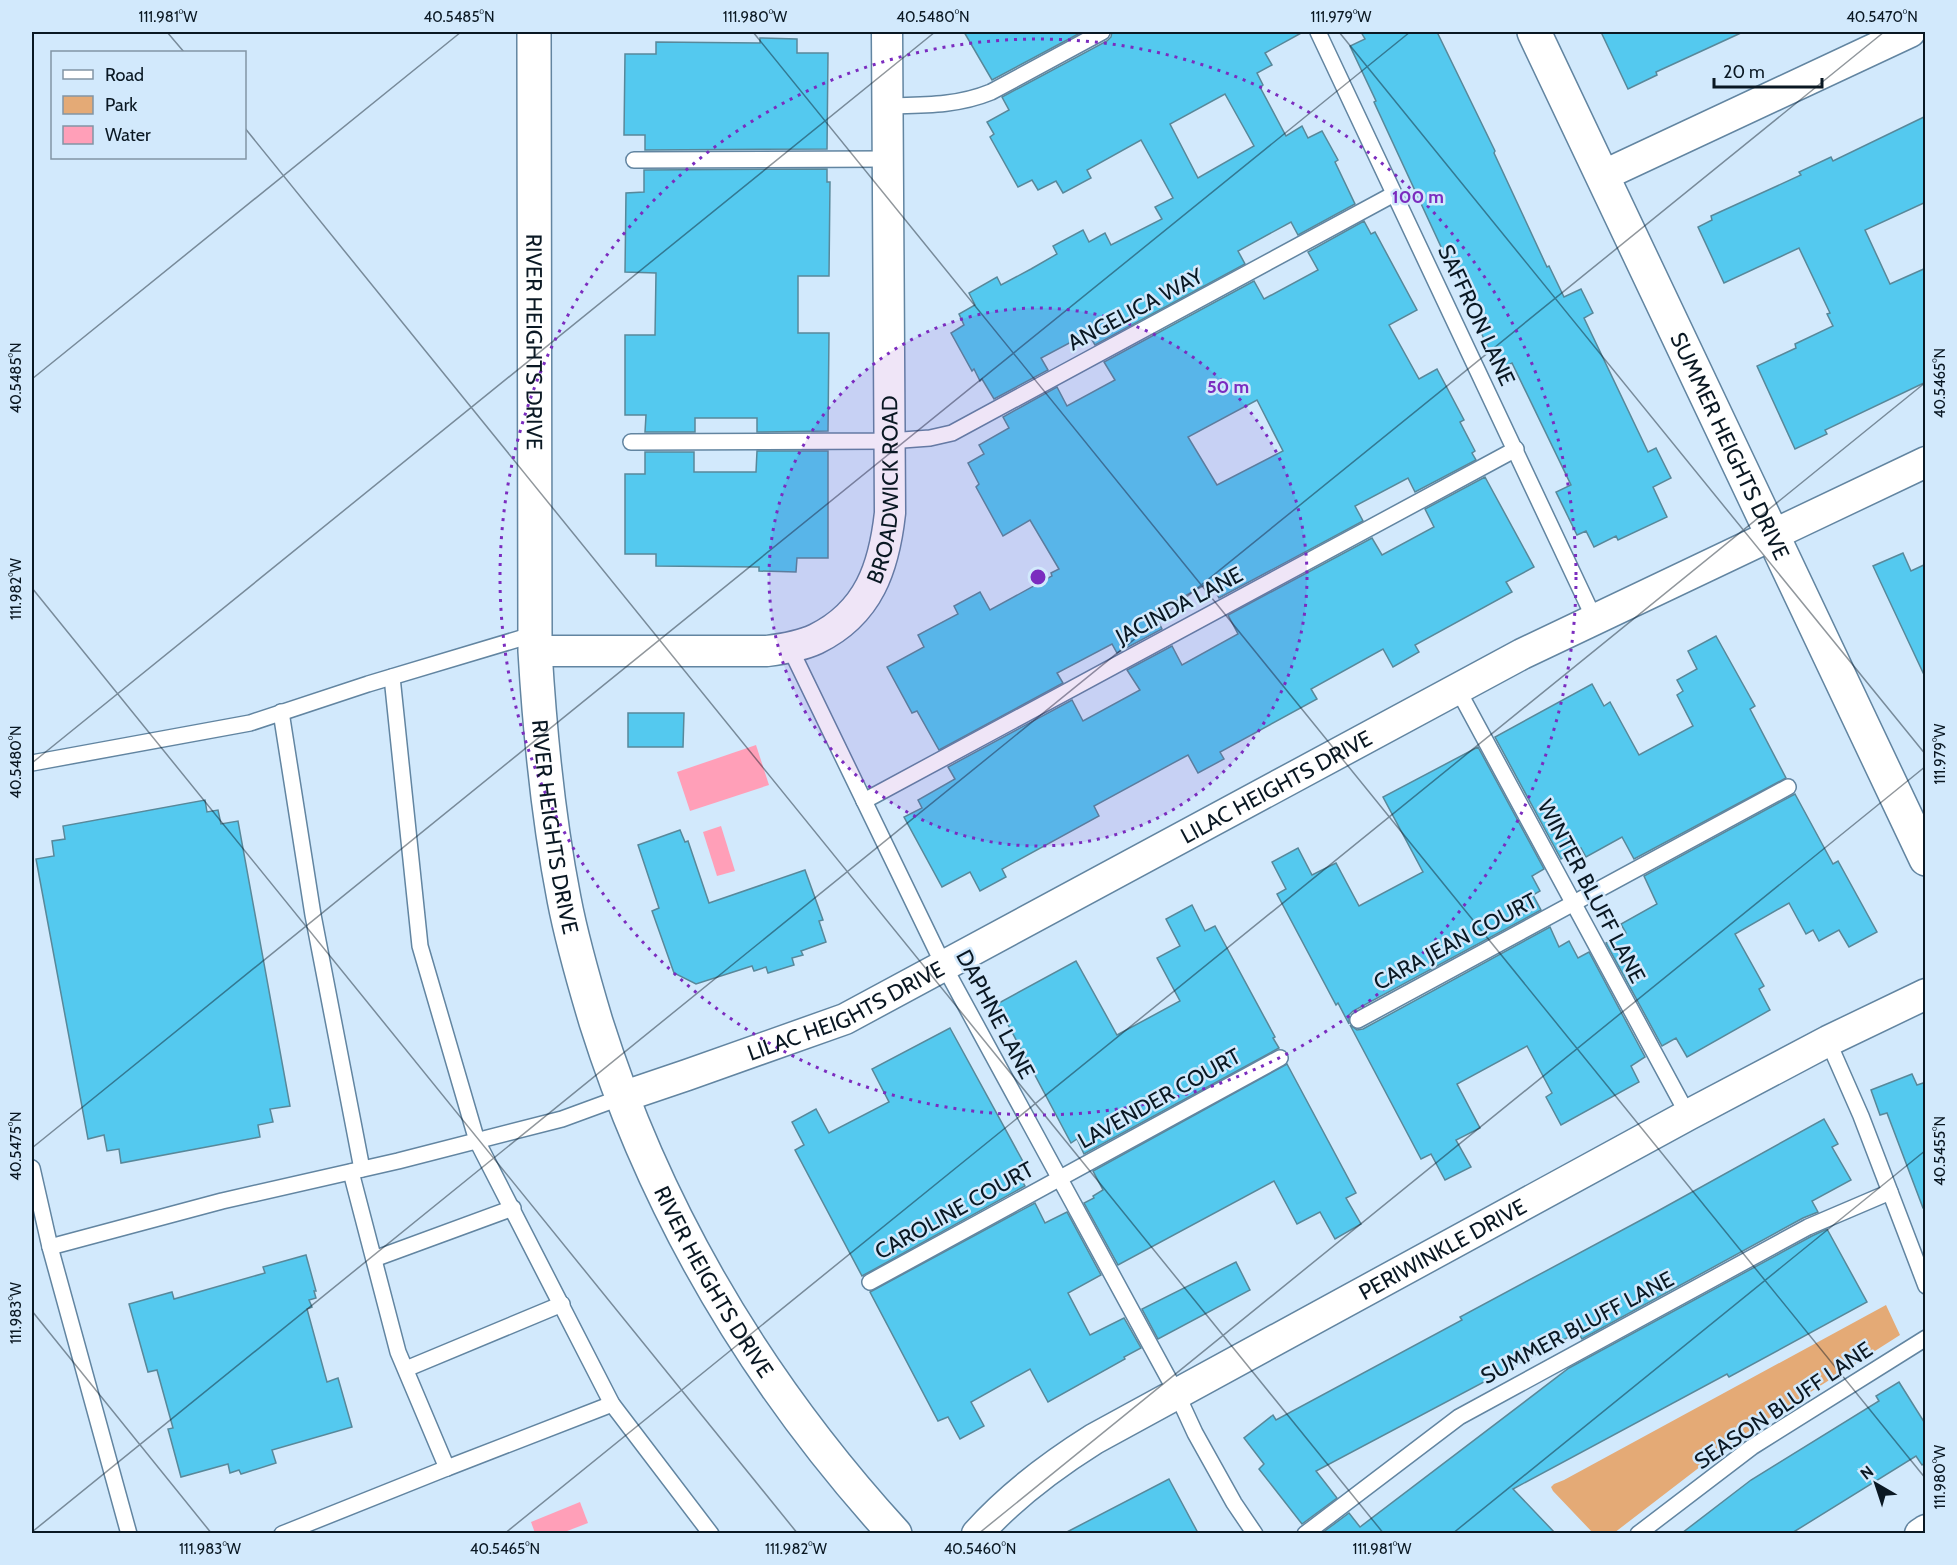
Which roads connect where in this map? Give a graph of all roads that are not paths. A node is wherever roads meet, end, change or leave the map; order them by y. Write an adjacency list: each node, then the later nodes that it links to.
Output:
1 (534, 32): 18 (street, RIVER HEIGHTS DRIVE)
2 (887, 32): 7 (street, BROADWICK ROAD)
3 (1102, 32): 7 (lane)
4 (1318, 32): 11 (lane, SAFFRON LANE)
5 (1534, 32): 10 (street, SUMMER HEIGHTS DRIVE)
6 (1910, 32): 10 (street)
7 (887, 106): 8 (street, BROADWICK ROAD)
8 (887, 159): 9 (lane); 12 (street, BROADWICK ROAD)
9 (634, 160)
10 (1602, 176): 16 (street, SUMMER HEIGHTS DRIVE)
11 (1394, 194): 12 (lane, ANGELICA WAY); 14 (lane, SAFFRON LANE)
12 (889, 441): 13 (lane, ANGELICA WAY); 19 (street, BROADWICK ROAD)
13 (631, 442)
14 (1516, 449): 17 (lane, SAFFRON LANE); 25 (lane, JACINDA LANE)
15 (1926, 462): 16 (street, LILAC HEIGHTS DRIVE)
16 (1771, 534): 17 (street, LILAC HEIGHTS DRIVE); 26 (street, SUMMER HEIGHTS DRIVE)
17 (1594, 618): 21 (street, LILAC HEIGHTS DRIVE)
18 (535, 642): 19 (street, BROADWICK ROAD); 20 (lane); 33 (street, RIVER HEIGHTS DRIVE)
19 (790, 648): 25 (lane, DAPHNE LANE)
20 (392, 677): 22 (lane); 35 (lane)
21 (1457, 688): 27 (lane, WINTER BLUFF LANE); 28 (street, LILAC HEIGHTS DRIVE)
22 (281, 712): 23 (lane); 37 (lane)
23 (32, 763)
24 (1788, 787): 27 (lane, CARA JEAN COURT)
25 (864, 801): 28 (lane, DAPHNE LANE)
26 (1926, 859)
27 (1574, 903): 30 (lane, CARA JEAN COURT); 34 (lane, WINTER BLUFF LANE)
28 (945, 966): 33 (street, LILAC HEIGHTS DRIVE); 38 (lane, DAPHNE LANE)
29 (1926, 994): 31 (street, PERIWINKLE DRIVE)
30 (1358, 1020)
31 (1828, 1041): 34 (street, PERIWINKLE DRIVE); 39 (lane)
32 (1280, 1058): 38 (lane, LAVENDER COURT)
33 (622, 1097): 35 (lane); 55 (street, RIVER HEIGHTS DRIVE)
34 (1688, 1115): 48 (street, PERIWINKLE DRIVE)
35 (477, 1141): 37 (lane); 40 (lane)
36 (32, 1168): 41 (lane)
37 (356, 1170): 41 (lane); 42 (lane)
38 (1060, 1178): 43 (lane, CAROLINE COURT); 48 (lane, DAPHNE LANE)
39 (1890, 1192): 44 (lane); 58 (lane, SUMMER BLUFF LANE)
40 (513, 1208): 42 (lane); 45 (lane)
41 (50, 1247): 52 (lane)
42 (374, 1259): 47 (lane)
43 (870, 1282)
44 (1926, 1286)
45 (562, 1304): 47 (lane); 49 (lane)
46 (1926, 1338): 59 (lane, SEASON BLUFF LANE)
47 (406, 1369): 50 (lane)
48 (1177, 1394): 56 (street, PERIWINKLE DRIVE); 57 (lane, DAPHNE LANE)
49 (612, 1404): 50 (lane); 54 (lane)
50 (447, 1468): 53 (lane)
51 (1926, 1530): 60 (street)
52 (129, 1533)
53 (282, 1533)
54 (711, 1533)
55 (895, 1533)
56 (977, 1533)
57 (1255, 1533)
58 (1305, 1533)
59 (1638, 1533)
60 (1920, 1533)

